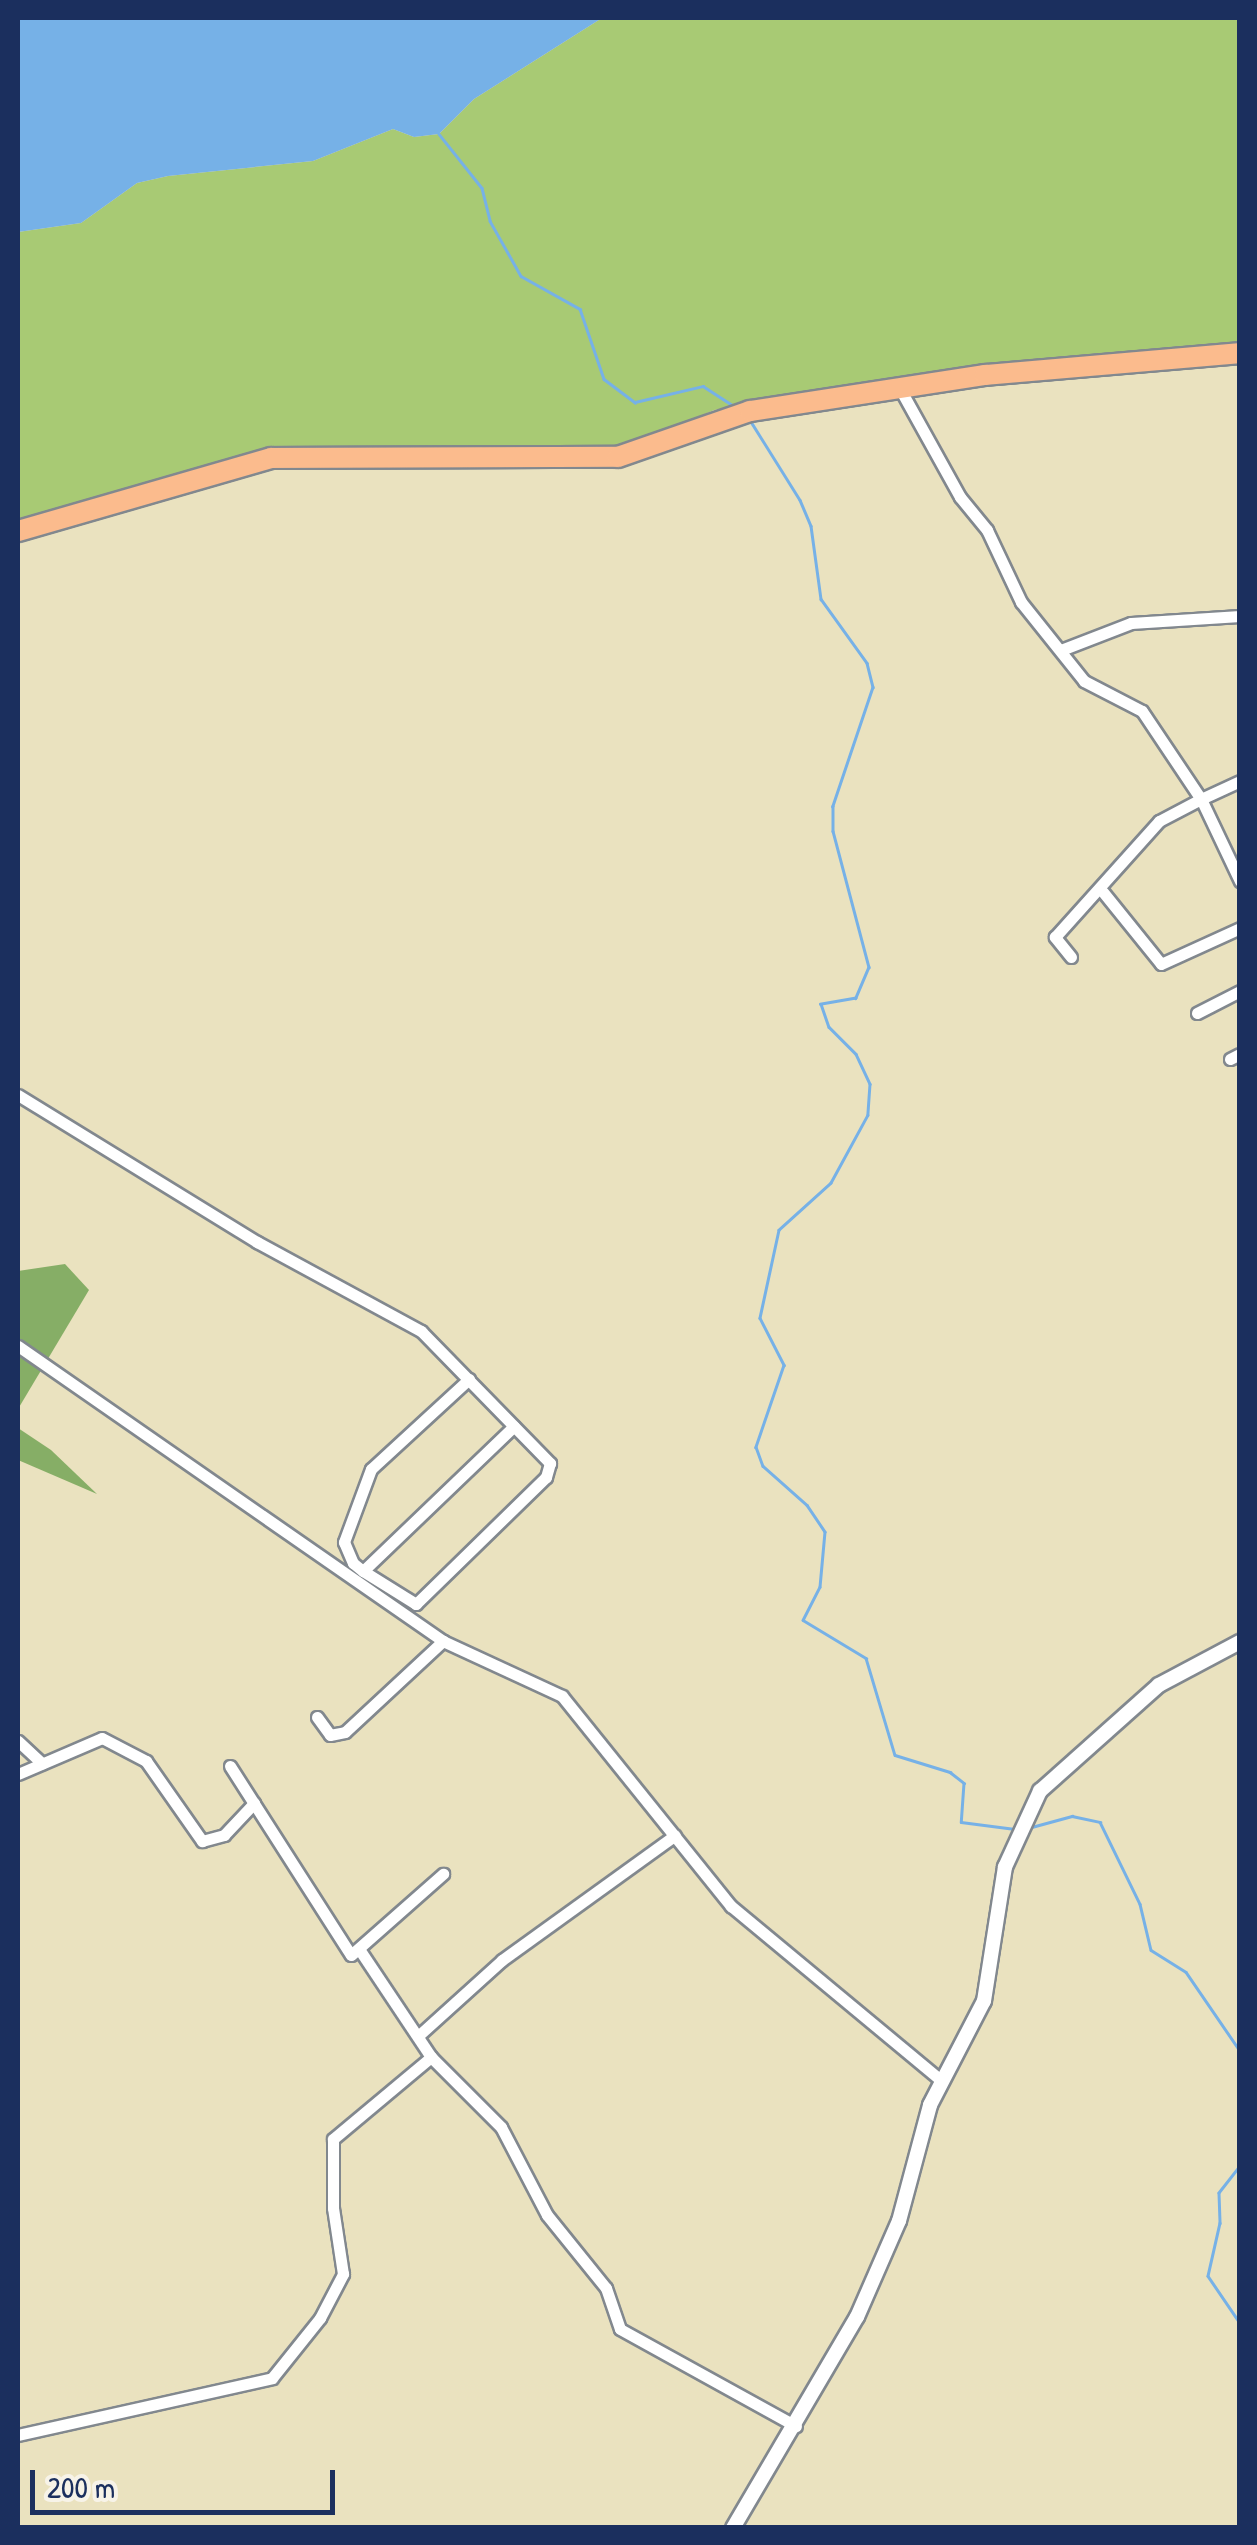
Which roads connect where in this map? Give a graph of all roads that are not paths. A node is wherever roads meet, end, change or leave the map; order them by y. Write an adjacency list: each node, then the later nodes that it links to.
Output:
1 (1240, 353): 2 (highway)
2 (899, 387): 3 (highway); 5 (street)
3 (18, 531)
4 (1240, 616): 5 (street)
5 (1061, 650): 7 (street)
6 (1240, 781): 7 (street)
7 (1201, 800): 8 (street); 9 (street)
8 (1240, 882)
9 (1103, 892): 10 (street); 11 (street)
10 (1240, 928)
11 (1071, 958)
12 (1240, 991): 13 (street)
13 (1197, 1013)
14 (18, 1095): 16 (street)
15 (18, 1346): 19 (street)
16 (469, 1380): 17 (street); 18 (street)
17 (514, 1426): 18 (street); 18 (street)
18 (363, 1571)
19 (443, 1641): 21 (street); 27 (street)
20 (1240, 1642): 32 (street)
21 (317, 1717)
22 (18, 1741): 23 (street)
23 (42, 1763): 25 (street); 26 (street)
24 (230, 1766): 26 (street)
25 (18, 1774)
26 (254, 1803): 29 (street)
27 (676, 1834): 30 (street); 32 (street)
28 (443, 1874): 29 (street)
29 (361, 1952): 30 (street)
30 (418, 2036): 31 (street)
31 (431, 2058): 33 (street); 34 (street)
32 (942, 2081): 33 (street)
33 (796, 2426): 35 (street)
34 (18, 2434)
35 (733, 2528)

